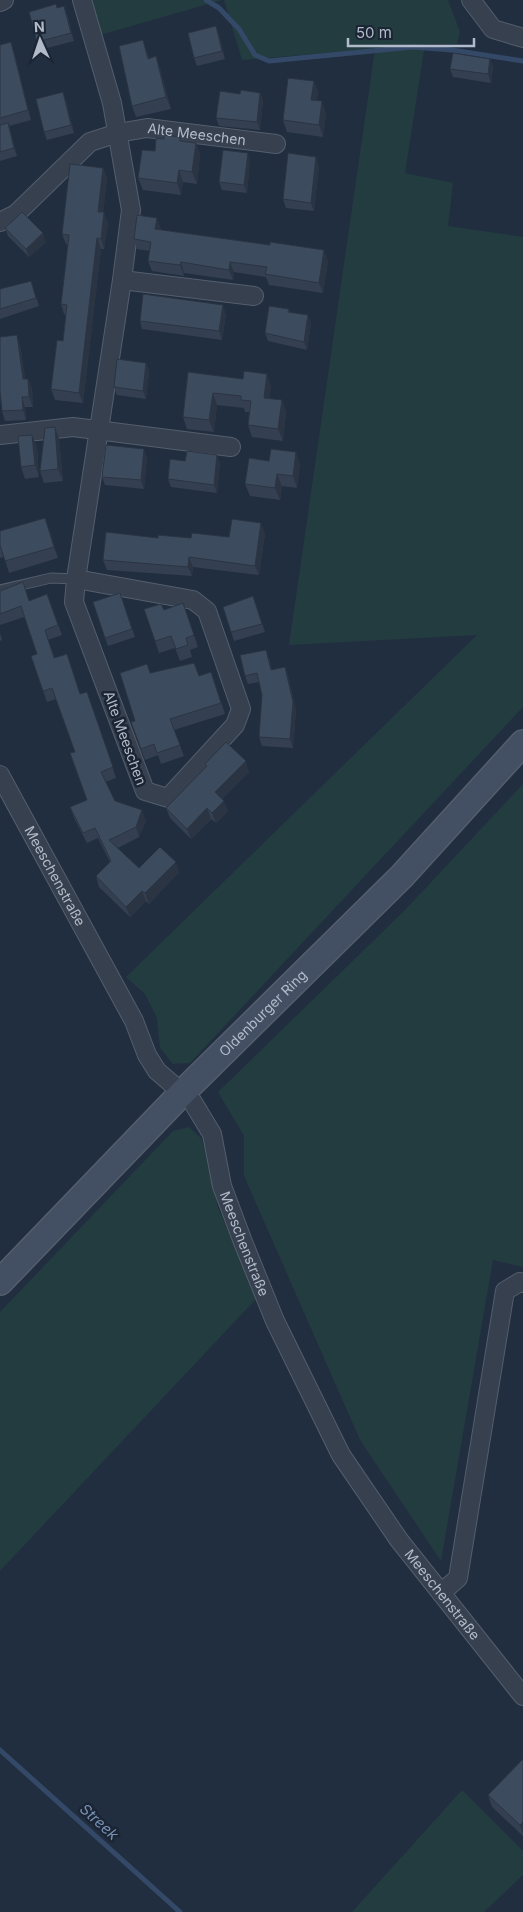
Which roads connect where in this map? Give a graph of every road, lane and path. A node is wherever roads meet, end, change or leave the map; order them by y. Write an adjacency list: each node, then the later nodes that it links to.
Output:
1 (4, 0): 4 (street)
2 (82, 0): 6 (street, Alte Meeschen)
3 (471, 0): 5 (street)
4 (0, 2)
5 (523, 38)
6 (118, 133): 7 (street, Alte Meeschen); 8 (street, Alte Meeschen); 9 (street, Alte Meeschen)
7 (276, 144)
8 (0, 222)
9 (122, 280): 10 (street); 11 (street, Alte Meeschen)
10 (254, 296)
11 (98, 429): 12 (street); 13 (street); 14 (street, Alte Meeschen)
12 (0, 435)
13 (230, 448)
14 (76, 579): 14 (street, Alte Meeschen); 15 (lane)
15 (0, 590)
16 (523, 743): 18 (main road, Oldenburger Ring)
17 (0, 775): 18 (street, Meeschenstraße)
18 (182, 1093): 19 (main road, Oldenburger Ring); 21 (street, Meeschenstraße)
19 (0, 1282)
20 (523, 1283): 21 (street)
21 (441, 1593): 22 (street, Meeschenstraße)
22 (523, 1696)

